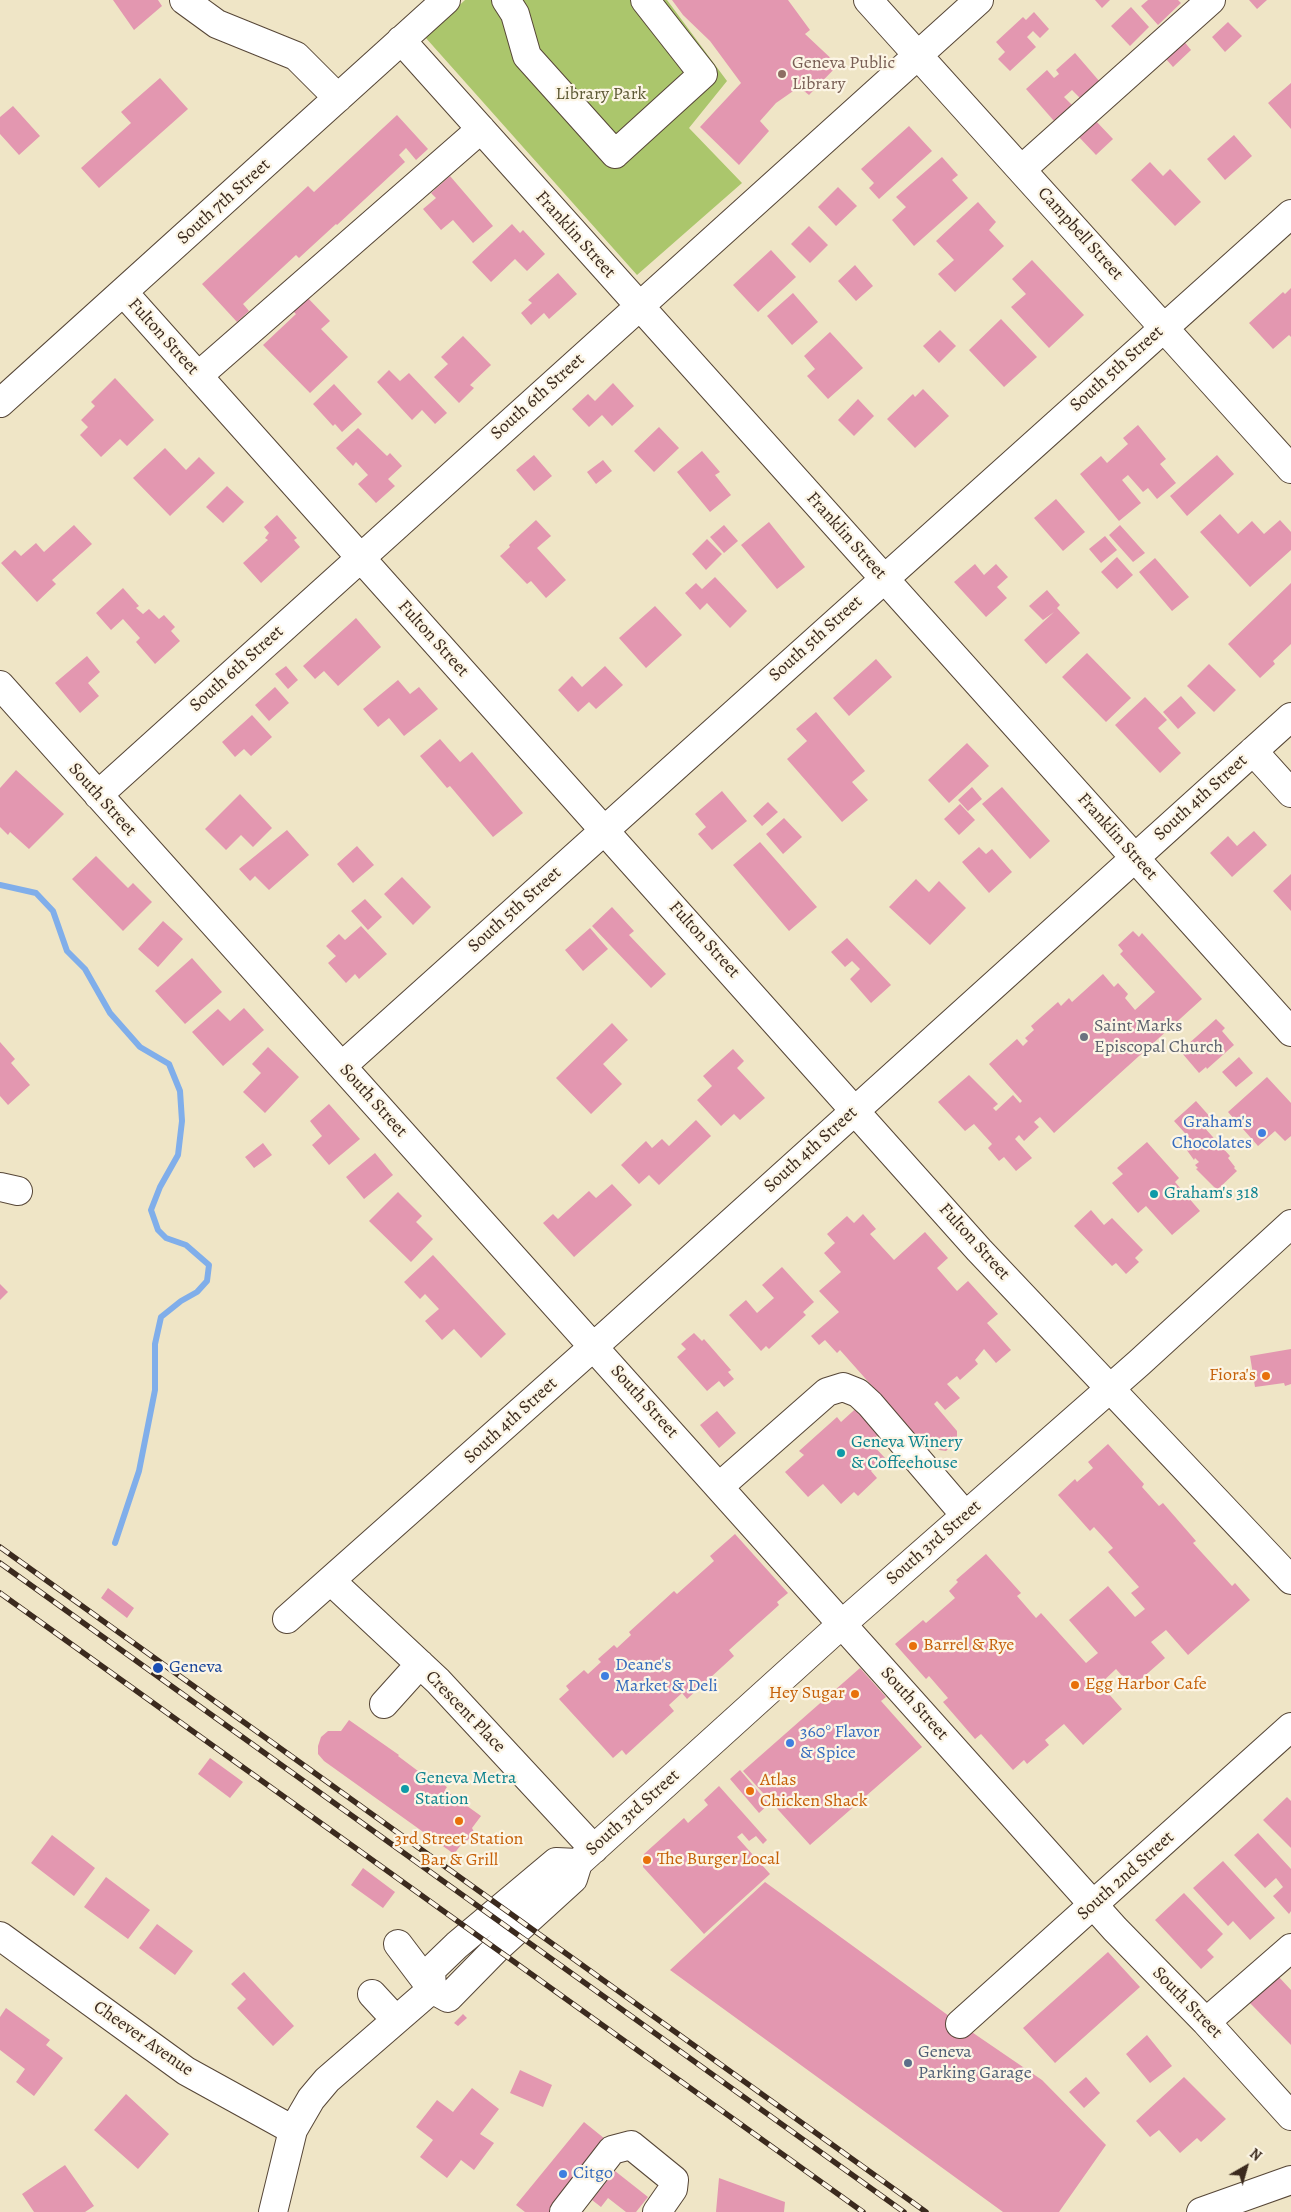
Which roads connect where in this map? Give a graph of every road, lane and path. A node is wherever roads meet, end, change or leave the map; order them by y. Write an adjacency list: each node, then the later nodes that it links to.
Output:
1 (184, 0): 10 (street)
2 (446, 0): 8 (street, South 7th Street)
3 (645, 0): 7 (street)
4 (868, 0): 9 (street, Campbell Street)
5 (979, 0): 9 (street, South 6th Street)
6 (1211, 0): 12 (street)
7 (516, 5)
8 (401, 40): 10 (street, South 7th Street); 11 (street, Franklin Street)
9 (918, 55): 12 (street, Campbell Street); 15 (street, South 6th Street)
10 (338, 98): 14 (street, South 7th Street)
11 (481, 129): 15 (street, Franklin Street); 17 (street)
12 (1022, 170): 16 (street, Campbell Street)
13 (1291, 214): 16 (street, South 5th Street)
14 (124, 293): 17 (street, Fulton Street); 18 (street, South 7th Street)
15 (639, 306): 20 (street, South 6th Street); 21 (street, Franklin Street)
16 (1164, 327): 19 (street, Campbell Street); 21 (street, South 5th Street)
17 (198, 376): 20 (street, Fulton Street)
18 (0, 403)
19 (1291, 469)
20 (360, 558): 26 (street, South 6th Street); 27 (street, Fulton Street)
21 (884, 578): 27 (street, South 5th Street); 28 (street, Franklin Street)
22 (0, 685): 26 (street, South Street)
23 (1291, 717): 24 (street, South 4th Street)
24 (1253, 751): 25 (street); 28 (street, South 4th Street)
25 (1291, 793)
26 (98, 795): 30 (street, South Street)
27 (605, 829): 30 (street, South 5th Street); 31 (street, Fulton Street)
28 (1136, 857): 29 (street, Franklin Street); 31 (street, South 4th Street)
29 (1291, 1032)
30 (342, 1066): 33 (street, South Street)
31 (855, 1110): 33 (street, South 4th Street); 34 (street, Fulton Street)
32 (1291, 1224): 34 (street, South 3rd Street)
33 (594, 1347): 35 (street, South Street); 38 (street, South 4th Street)
34 (1110, 1388): 36 (street, South 3rd Street); 37 (street, Fulton Street)
35 (720, 1486): 36 (street); 40 (street, South Street)
36 (965, 1516): 40 (street, South 3rd Street)
37 (1291, 1580)
38 (331, 1581): 39 (street, South 4th Street); 41 (street, Crescent Place)
39 (286, 1619)
40 (842, 1624): 44 (street, South 3rd Street); 45 (street, South Street)
41 (420, 1664): 42 (street); 44 (street, Crescent Place)
42 (384, 1704)
43 (1291, 1727): 45 (street, South 2nd Street)
44 (586, 1856): 49 (street, South 3rd Street)
45 (1094, 1905): 52 (street, South Street); 53 (street, South 2nd Street)
46 (0, 1936): 55 (street, Cheever Avenue)
47 (398, 1944): 49 (street)
48 (1291, 1948): 52 (street)
49 (432, 1989): 51 (street)
50 (372, 1994): 51 (street)
51 (396, 2020): 55 (street)
52 (1206, 2022): 54 (street, South Street)
53 (960, 2024)
54 (1291, 2116)
55 (293, 2130): 57 (street)
56 (1291, 2180): 60 (street)
57 (273, 2212)
58 (564, 2212): 59 (street)
59 (657, 2212)
60 (1201, 2212)

